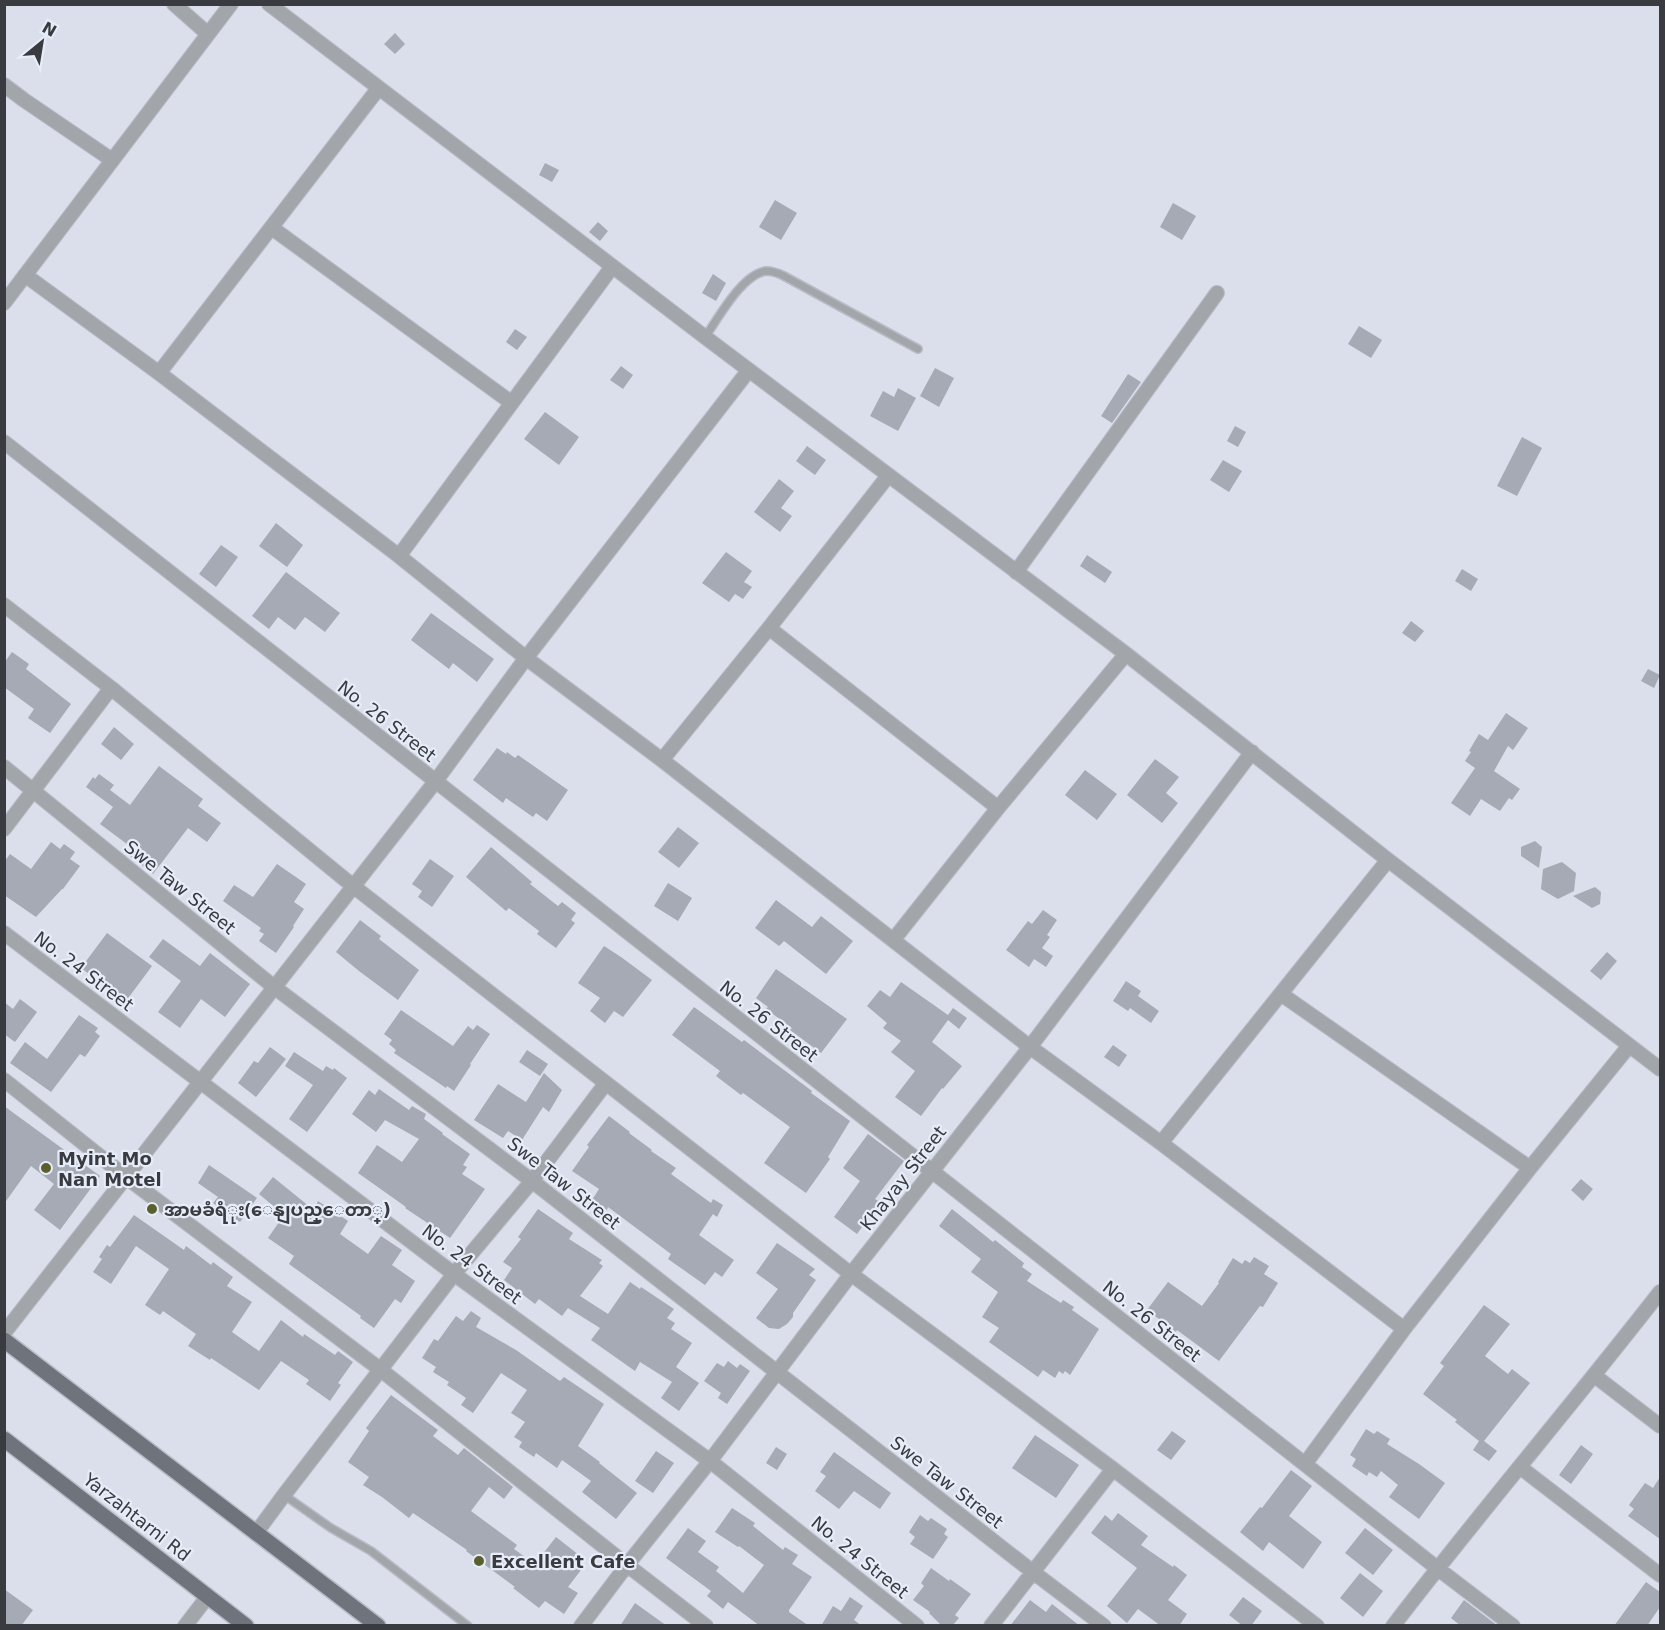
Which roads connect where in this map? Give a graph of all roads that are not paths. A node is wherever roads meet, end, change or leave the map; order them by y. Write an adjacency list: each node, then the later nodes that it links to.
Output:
1 (174, 4): 4 (street)
2 (231, 4): 4 (street)
3 (268, 4): 6 (street)
4 (208, 34): 7 (street)
5 (4, 85): 7 (street)
6 (378, 88): 8 (street); 9 (street)
7 (112, 160): 10 (street)
8 (272, 228): 16 (street); 17 (street)
9 (612, 267): 13 (street); 17 (street)
10 (25, 275): 12 (street); 16 (street)
11 (1217, 293): 21 (street)
12 (4, 303)
13 (705, 337): 14 (lane); 15 (street)
14 (918, 349)
15 (749, 370): 19 (street); 25 (street)
16 (159, 373): 20 (street)
17 (512, 403): 20 (street)
18 (4, 442): 30 (street, No. 26 Street)
19 (888, 476): 21 (street); 23 (street)
20 (399, 556): 25 (street)
21 (1016, 572): 24 (street)
22 (4, 605): 26 (street)
23 (769, 628): 28 (street); 32 (street)
24 (1126, 654): 27 (street); 32 (street)
25 (526, 658): 28 (street); 30 (street)
26 (111, 688): 31 (street); 35 (street)
27 (1252, 752): 34 (street); 41 (street, Khayay Street)
28 (662, 760): 37 (street)
29 (4, 767): 31 (street, Swe Taw Street)
30 (435, 782): 35 (street); 48 (street, No. 26 Street)
31 (33, 791): 33 (street); 38 (street, Swe Taw Street)
32 (998, 807): 37 (street)
33 (4, 829)
34 (1388, 860): 39 (street); 40 (street)
35 (353, 886): 38 (street); 45 (street)
36 (4, 933): 44 (street, No. 24 Street)
37 (894, 939): 41 (street)
38 (274, 987): 44 (street); 50 (street, Swe Taw Street)
39 (1281, 994): 46 (street); 47 (street)
40 (1629, 1046): 42 (street); 47 (street)
41 (1030, 1047): 46 (street); 48 (street, Khayay Street)
42 (1660, 1069)
43 (4, 1080): 49 (street)
44 (200, 1082): 49 (street); 51 (street, No. 24 Street)
45 (606, 1083): 50 (street); 52 (street)
46 (1161, 1143): 54 (street)
47 (1530, 1168): 54 (street)
48 (931, 1170): 52 (street, Khayay Street); 63 (street, No. 26 Street)
49 (126, 1177): 55 (street); 57 (street)
50 (532, 1180): 51 (street); 58 (street, Swe Taw Street)
51 (454, 1274): 57 (street); 62 (street, No. 24 Street)
52 (851, 1274): 58 (street, Khayay Street); 65 (street)
53 (1660, 1292): 59 (street)
54 (1404, 1329): 63 (street)
55 (4, 1333)
56 (4, 1340): 67 (main road)
57 (381, 1370): 66 (street); 68 (street)
58 (778, 1372): 62 (street, Khayay Street); 70 (street, Swe Taw Street)
59 (1595, 1376): 60 (street); 64 (street)
60 (1660, 1426)
61 (4, 1439): 72 (main road, Yarzahtarni Rd)
62 (710, 1461): 68 (street, Khayay Street); 79 (street, No. 24 Street)
63 (1305, 1464): 69 (street, No. 26 Street)
64 (1520, 1467): 69 (street); 71 (street)
65 (1113, 1469): 70 (street); 82 (street)
66 (284, 1495): 67 (street); 76 (lane)
67 (256, 1533): 75 (main road)
68 (627, 1565): 77 (street, Khayay Street); 78 (street)
69 (1437, 1568): 83 (street); 84 (street, No. 26 Street)
70 (1033, 1572): 80 (street); 81 (street, Swe Taw Street)
71 (1660, 1575)
72 (208, 1596): 73 (street); 74 (main road, Yarzahtarni Rd)
73 (185, 1626)
74 (246, 1626)
75 (378, 1626)
76 (468, 1626)
77 (581, 1626)
78 (706, 1626)
79 (917, 1626)
80 (991, 1626)
81 (1104, 1626)
82 (1317, 1626)
83 (1393, 1626)
84 (1513, 1626)

